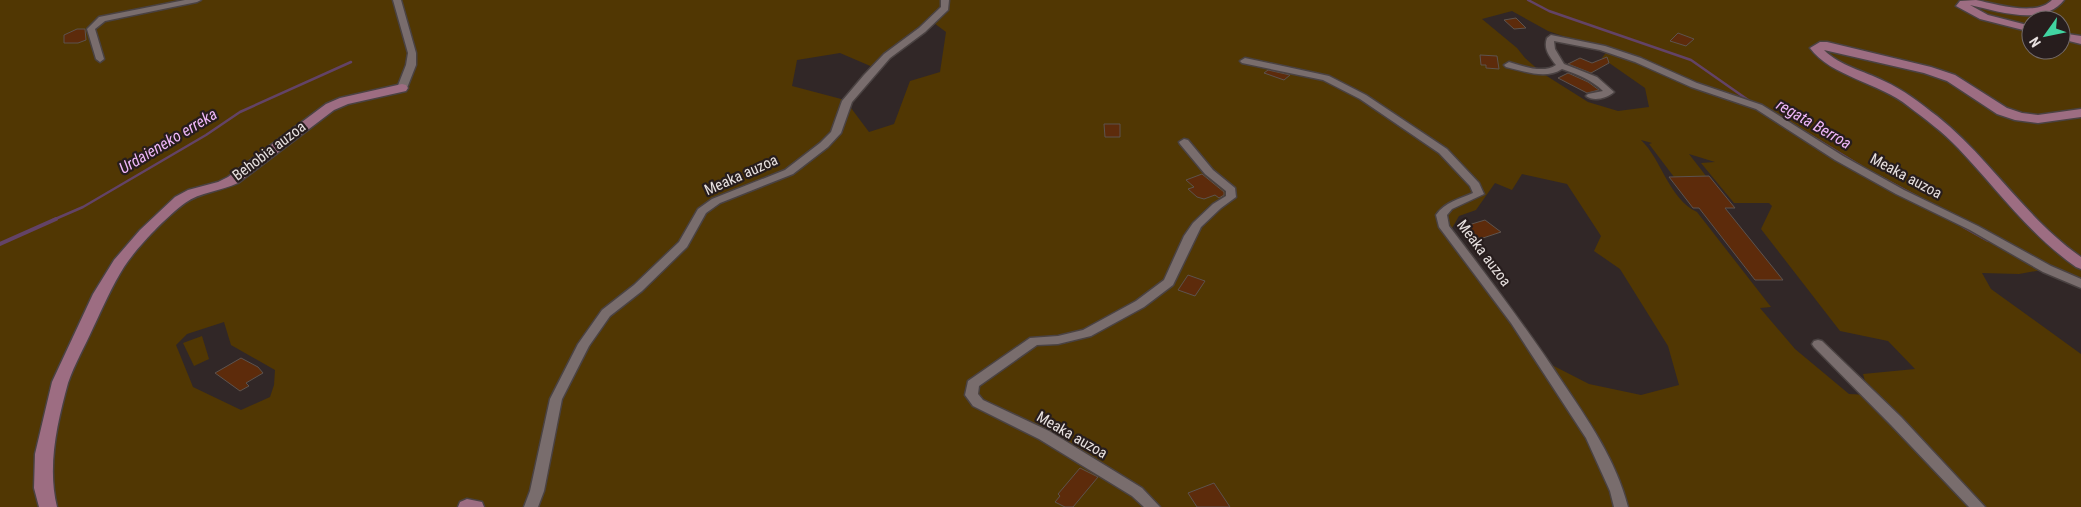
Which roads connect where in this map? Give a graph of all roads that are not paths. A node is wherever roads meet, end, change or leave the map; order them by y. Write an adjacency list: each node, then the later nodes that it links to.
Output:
1 (198, 0): 8 (street)
2 (397, 0): 12 (street, Behobia auzoa)
3 (945, 0): 22 (street, Meaka auzoa)
4 (2058, 0): 6 (street)
5 (2023, 10): 7 (street)
6 (2046, 10)
7 (2021, 26)
8 (100, 59)
9 (1245, 61): 24 (street, Meaka auzoa)
10 (1509, 65): 11 (street)
11 (1561, 66): 13 (street); 17 (street, Meaka auzoa)
12 (402, 88): 19 (street, Behobia auzoa)
13 (1591, 96)
14 (2081, 113): 16 (street)
15 (1184, 142): 23 (street, Meaka auzoa)
16 (2081, 264)
17 (2081, 284)
18 (1818, 344): 25 (street)
19 (48, 507)
20 (467, 507): 21 (street)
21 (475, 507)
22 (531, 507)
23 (1153, 507)
24 (1621, 507)
25 (1978, 507)

